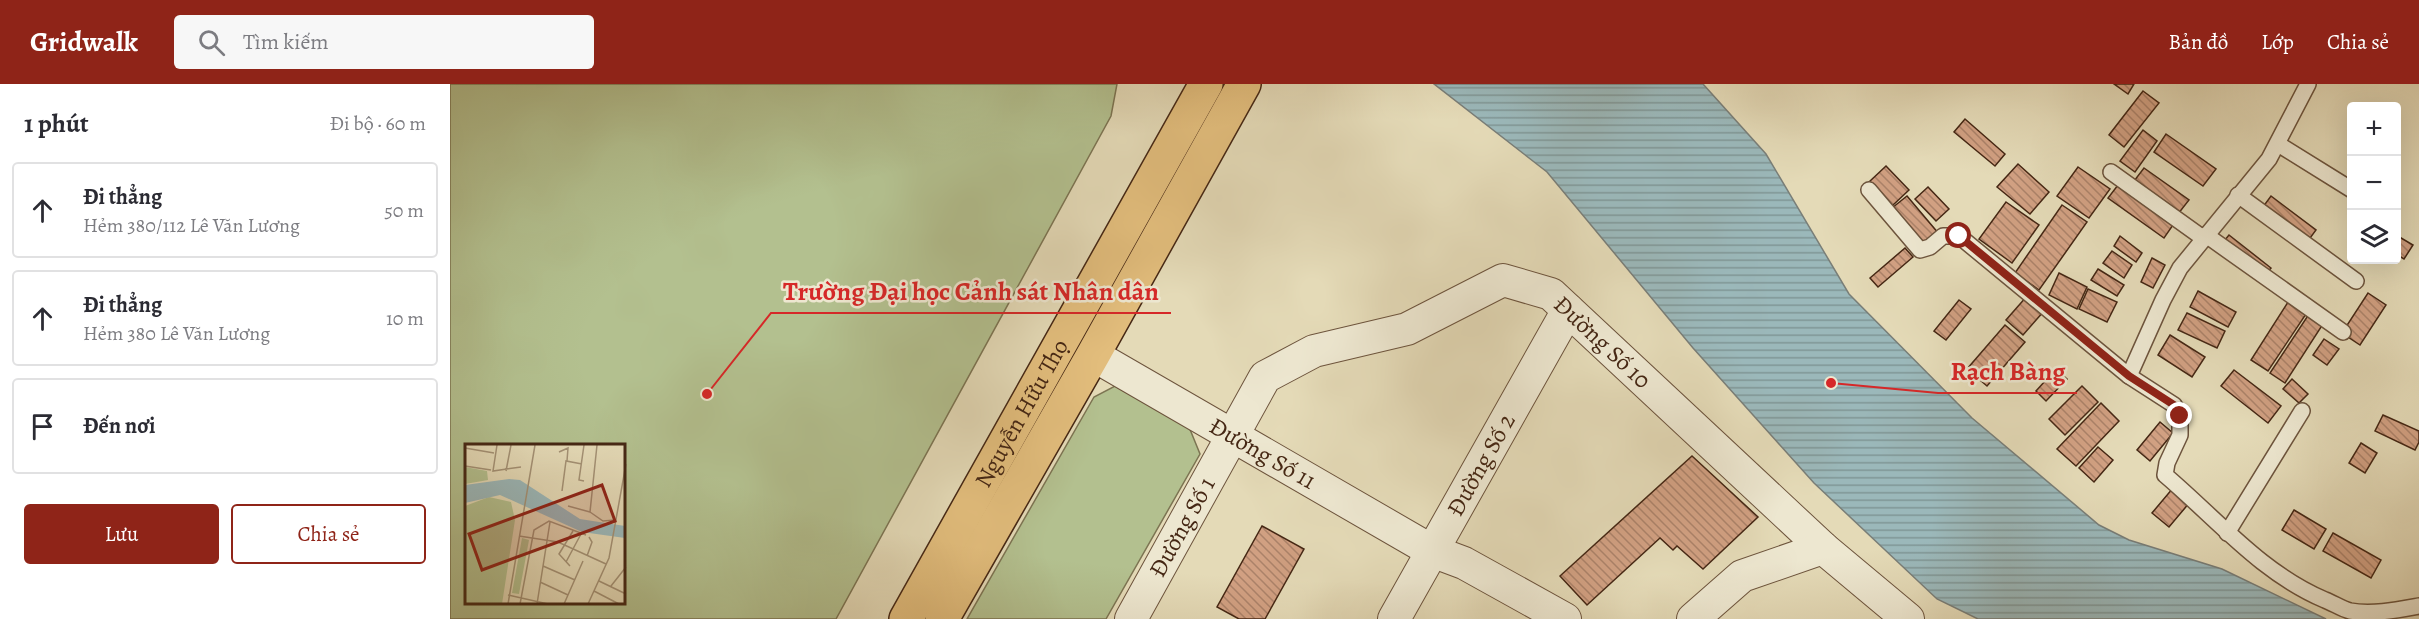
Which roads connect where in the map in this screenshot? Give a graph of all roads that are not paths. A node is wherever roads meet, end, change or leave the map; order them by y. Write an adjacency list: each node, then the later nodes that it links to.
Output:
1 (1206, 84): 21 (main road, Nguyễn Hữu Thọ)
2 (1244, 84): 13 (main road, Nguyễn Hữu Thọ)
3 (2308, 84): 4 (lane)
4 (2278, 144): 6 (lane); 8 (lane)
5 (2111, 172): 9 (lane)
6 (2347, 187)
7 (1869, 190): 14 (lane)
8 (2238, 195): 9 (lane); 10 (lane)
9 (2205, 236): 12 (lane); 14 (lane)
10 (2356, 281)
11 (1568, 310): 16 (street, Đường Số 10); 18 (street, Đường Số 10); 19 (street, Đường Số 2)
12 (2343, 332)
13 (1093, 355): 16 (street, Đường Số 11); 22 (main road, Nguyễn Hữu Thọ)
14 (2129, 376): 17 (lane)
15 (2302, 411): 17 (lane)
16 (1234, 436): 19 (street, Đường Số 11); 23 (street, Đường Số 1)
17 (2227, 533): 20 (lane)
18 (1823, 548): 26 (street); 27 (street)
19 (1432, 551): 24 (street, Đường Số 2); 25 (street, Đường Số 11)
20 (2419, 606)
21 (906, 619)
22 (942, 619)
23 (1131, 619)
24 (1394, 619)
25 (1565, 619)
26 (1693, 619)
27 (1908, 619)

